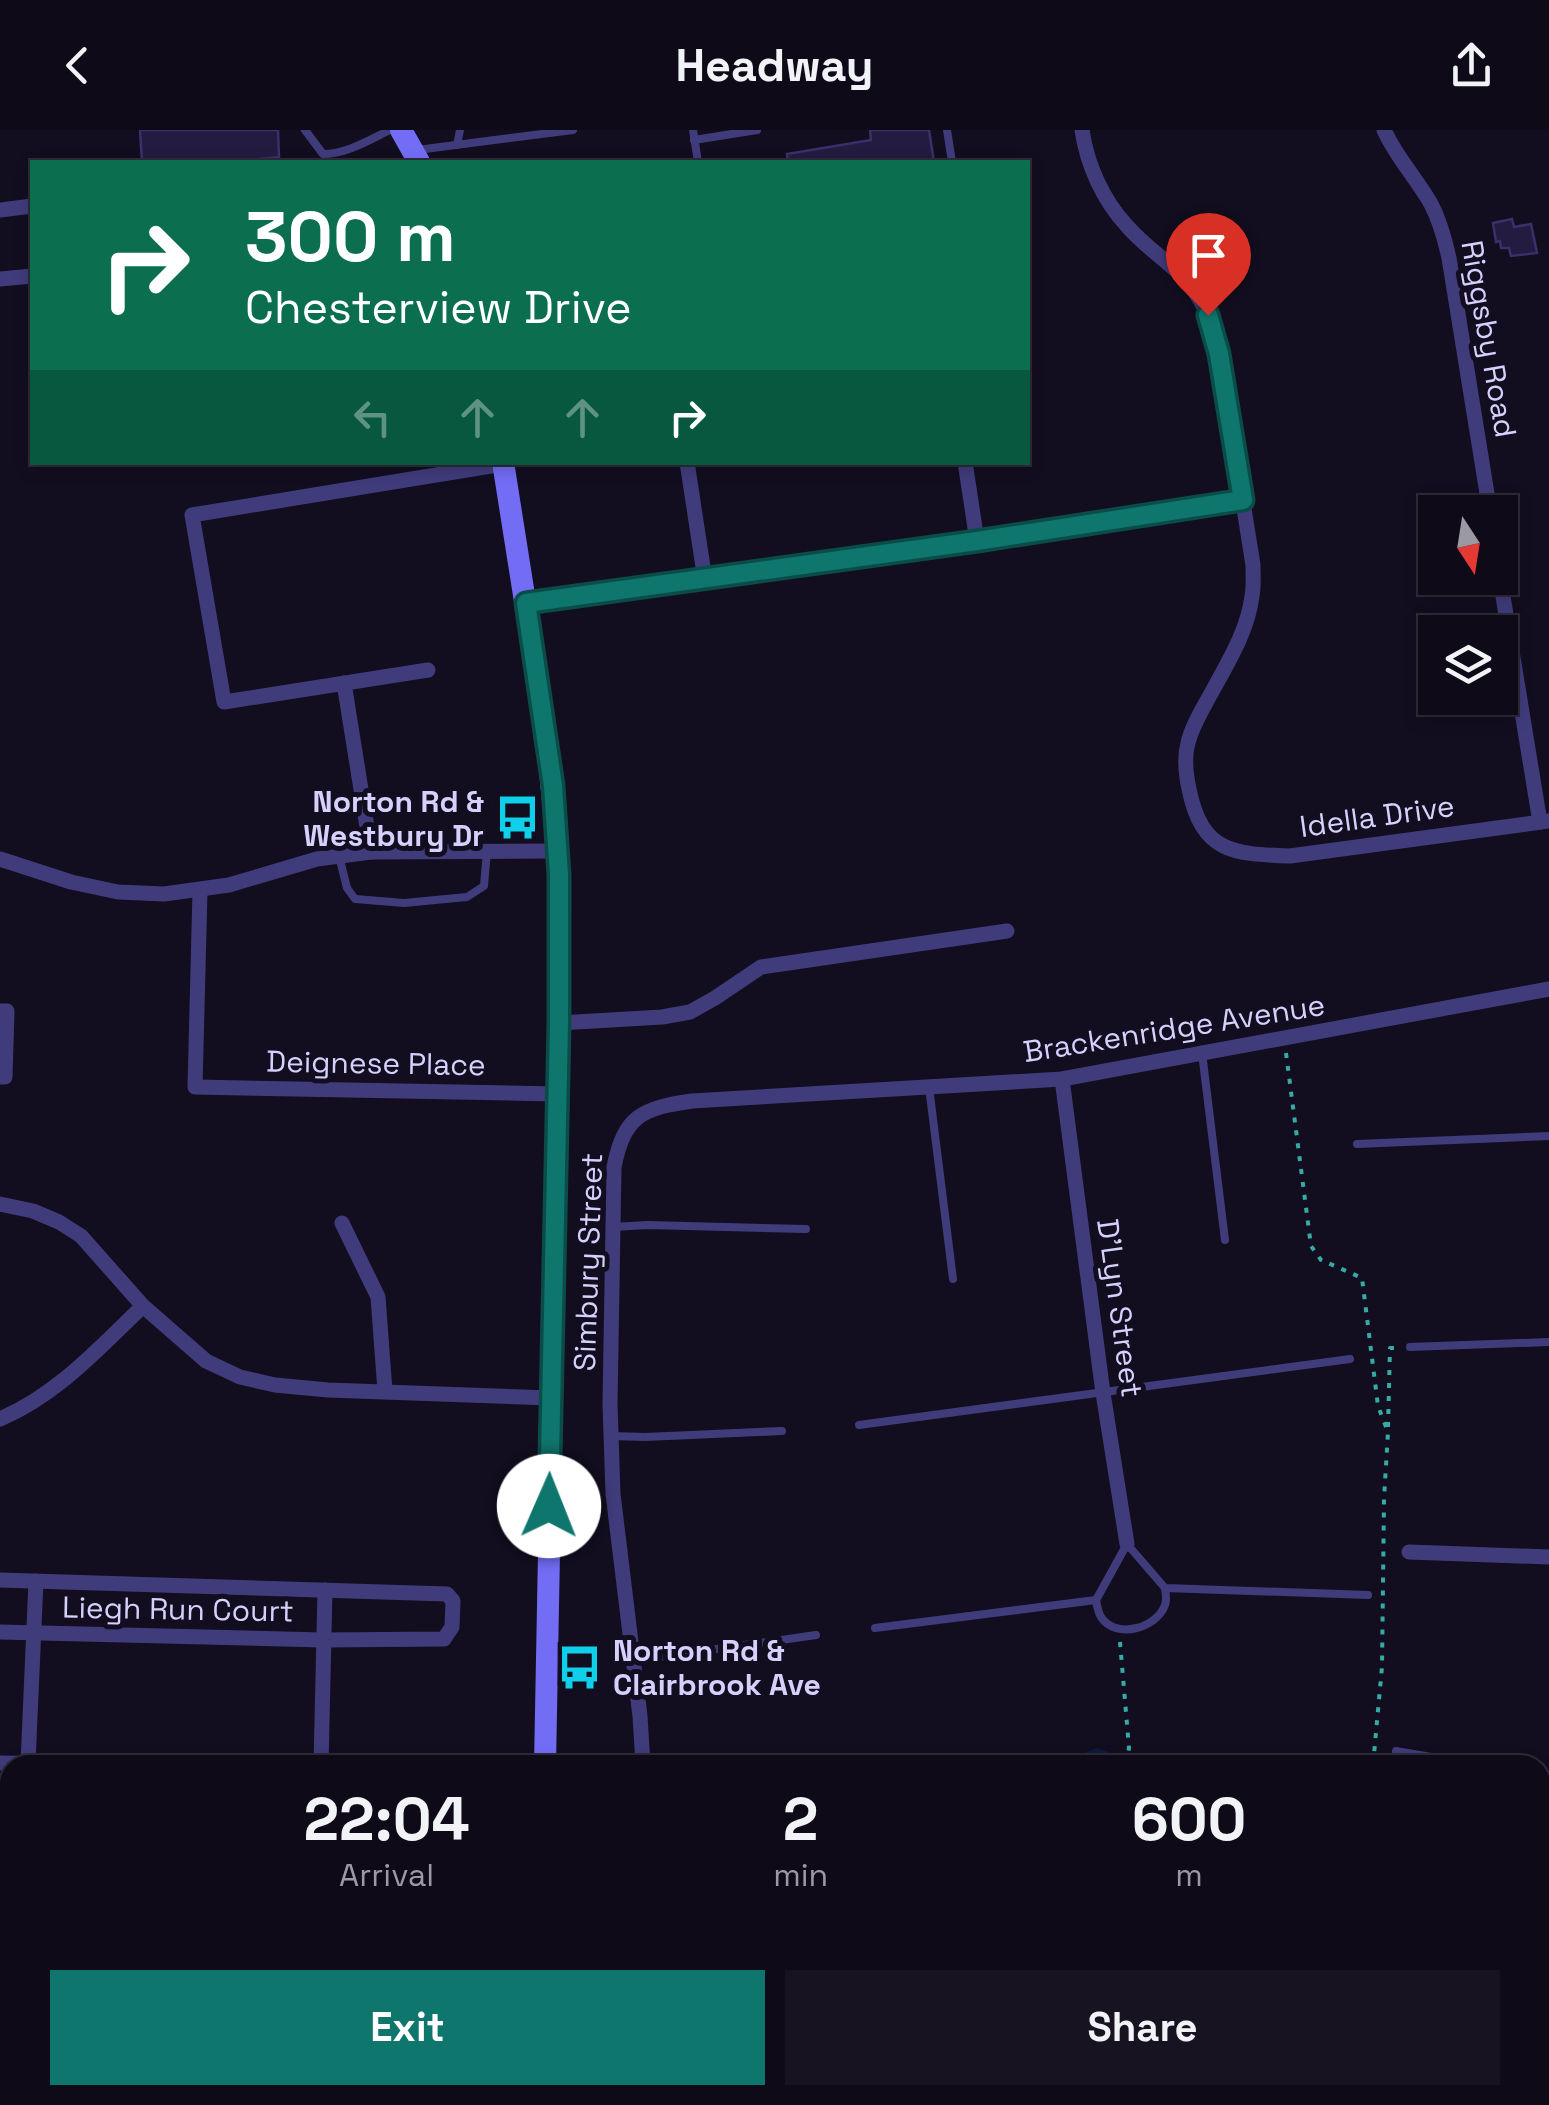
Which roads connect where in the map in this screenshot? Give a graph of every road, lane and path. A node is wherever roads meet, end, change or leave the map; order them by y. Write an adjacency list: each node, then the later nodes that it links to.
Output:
1 (305, 130): 2 (lane)
2 (390, 130)
3 (401, 130): 12 (main road)
4 (460, 130): 11 (lane)
5 (573, 130): 11 (lane)
6 (758, 130): 10 (lane)
7 (947, 130): 14 (lane)
8 (1082, 130): 24 (street)
9 (1384, 130): 23 (street, Riggsby Road)
10 (694, 135): 13 (lane)
11 (456, 145): 12 (lane)
12 (416, 157)
13 (698, 160)
14 (952, 160)
15 (30, 206): 16 (street)
16 (0, 210)
17 (30, 276): 18 (street)
18 (0, 279)
19 (491, 465): 30 (street)
20 (503, 465): 28 (main road)
21 (687, 465): 26 (street)
22 (965, 465): 25 (street)
23 (1487, 495)
24 (1243, 500): 25 (street); 31 (street, Idella Drive)
25 (977, 541): 26 (street)
26 (706, 580): 28 (street)
27 (1503, 595): 31 (street)
28 (526, 603): 33 (main road)
29 (428, 670): 30 (street)
30 (344, 683): 34 (street)
31 (1544, 822)
32 (487, 851): 33 (street); 34 (street); 35 (lane)
33 (558, 851): 41 (main road)
34 (371, 852): 35 (street)
35 (339, 856): 37 (street)
36 (0, 858): 37 (street)
37 (200, 891): 47 (street, Deignese Place)
38 (1007, 931): 41 (street)
39 (1549, 989): 42 (street, Brackenridge Avenue)
40 (0, 1011): 44 (street)
41 (559, 1024): 47 (main road)
42 (1284, 1038): 43 (street, Brackenridge Avenue); 68 (path)
43 (1202, 1053): 45 (street, Brackenridge Avenue); 55 (lane)
44 (0, 1077)
45 (1062, 1080): 46 (street, Brackenridge Avenue); 63 (street, D'Lyn Street)
46 (928, 1088): 48 (street, Brackenridge Avenue); 56 (lane)
47 (556, 1094): 64 (main road)
48 (631, 1122): 53 (street, Simbury Street)
49 (1549, 1136): 50 (lane)
50 (1357, 1144)
51 (0, 1204): 57 (street)
52 (342, 1223): 62 (street)
53 (613, 1226): 54 (lane); 69 (street, Simbury Street)
54 (806, 1229)
55 (1225, 1240)
56 (953, 1279)
57 (143, 1306): 62 (street); 65 (street)
58 (1549, 1342): 59 (lane)
59 (1410, 1347)
60 (1390, 1348): 68 (path)
61 (1350, 1359): 63 (lane)
62 (385, 1391): 64 (street)
63 (1103, 1393): 66 (lane); 70 (street, D'Lyn Street)
64 (551, 1398): 89 (main road)
65 (0, 1419)
66 (860, 1425)
67 (782, 1430): 69 (lane)
68 (1388, 1432): 92 (path)
69 (611, 1436): 85 (street, Simbury Street)
70 (1127, 1544): 75 (lane); 78 (lane)
71 (1409, 1552): 72 (street)
72 (1549, 1557)
73 (0, 1580): 74 (street, Liegh Run Court)
74 (36, 1581): 76 (street, Liegh Run Court); 82 (street, Liegh Run Court)
75 (1165, 1588): 77 (lane); 80 (lane)
76 (325, 1590): 84 (street, Liegh Run Court); 84 (street, Liegh Run Court)
77 (1368, 1595)
78 (1096, 1600): 79 (lane); 80 (lane)
79 (875, 1628)
80 (1118, 1628): 91 (path)
81 (0, 1632): 82 (street, Liegh Run Court)
82 (32, 1633): 84 (street, Liegh Run Court); 87 (street, Liegh Run Court)
83 (816, 1636): 85 (lane)
84 (323, 1640): 88 (street, Liegh Run Court)
85 (633, 1661): 90 (street, Simbury Street)
86 (1396, 1751): 93 (lane)
87 (28, 1755)
88 (321, 1755)
89 (545, 1755)
90 (642, 1755)
91 (1128, 1755)
92 (1374, 1755)
93 (1419, 1755)

